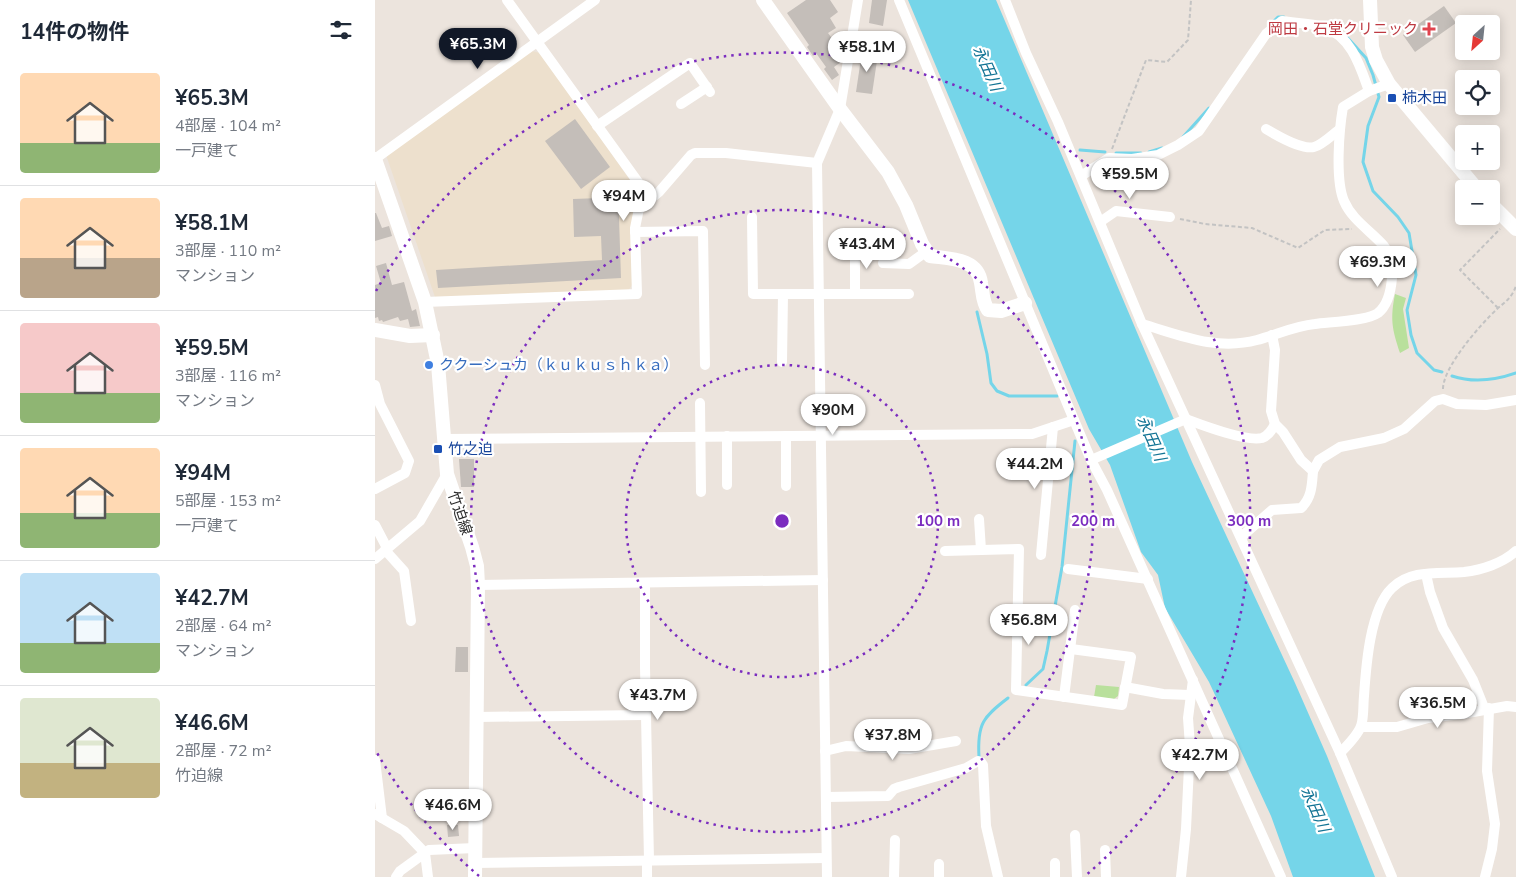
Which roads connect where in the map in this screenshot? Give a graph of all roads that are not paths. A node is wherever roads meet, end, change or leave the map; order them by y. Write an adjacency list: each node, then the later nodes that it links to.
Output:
1 (507, 0): 8 (street)
2 (595, 0): 8 (street)
3 (763, 0): 12 (street)
4 (858, 0): 12 (street)
5 (899, 0): 35 (street)
6 (1005, 0): 18 (street)
7 (1370, 0): 9 (street)
8 (537, 43): 13 (street); 16 (street)
9 (1386, 85): 10 (street); 19 (street)
10 (1370, 91): 15 (street); 18 (street)
11 (681, 104): 13 (street)
12 (840, 109): 17 (street); 28 (street)
13 (597, 126): 20 (street)
14 (1266, 129): 15 (street)
15 (1340, 129): 38 (street)
16 (375, 159): 34 (street, 竹迫線)
17 (817, 163): 20 (street); 31 (street)
18 (1081, 176): 24 (street)
19 (1469, 180)
20 (640, 208): 26 (street)
21 (1500, 213): 25 (street)
22 (752, 217): 30 (street)
23 (1170, 217): 24 (street)
24 (1100, 222): 36 (street)
25 (1512, 225)
26 (635, 232): 34 (street); 41 (street)
27 (855, 245): 32 (street)
28 (927, 251): 29 (street); 35 (street)
29 (883, 263)
30 (783, 294): 31 (street); 40 (street)
31 (819, 294): 32 (street); 52 (street)
32 (855, 294): 33 (street)
33 (909, 294)
34 (425, 302): 39 (street, 竹迫線)
35 (1025, 302): 46 (street)
36 (1142, 324): 38 (street); 45 (street)
37 (375, 330): 39 (street)
38 (1272, 335): 47 (street)
39 (433, 336): 53 (street, 竹迫線)
40 (782, 362)
41 (705, 366)
42 (375, 386): 59 (street)
43 (1516, 400): 55 (street)
44 (701, 403): 49 (street)
45 (1186, 419): 47 (street); 54 (street); 63 (street)
46 (1074, 420): 48 (street); 54 (street)
47 (1275, 424): 55 (street)
48 (1053, 427): 52 (street); 68 (street)
49 (701, 436): 50 (street); 53 (street); 60 (street)
50 (727, 436): 51 (street); 57 (street)
51 (786, 436): 52 (street); 58 (street)
52 (821, 436): 73 (street)
53 (444, 438): 56 (street, 竹迫線)
54 (1091, 460): 72 (street)
55 (1313, 471): 63 (street)
56 (447, 474): 64 (street); 75 (street, 竹迫線)
57 (727, 485)
58 (786, 486)
59 (375, 489)
60 (701, 492)
61 (979, 519): 65 (street)
62 (375, 525): 64 (street)
63 (1241, 537): 90 (street)
64 (386, 549): 69 (street); 77 (street)
65 (981, 550): 66 (street); 82 (street)
66 (945, 551)
67 (1516, 551): 71 (street)
68 (1041, 555)
69 (375, 559)
70 (1068, 569): 72 (street)
71 (1426, 574): 84 (street); 87 (street)
72 (1148, 579): 79 (street)
73 (823, 580): 74 (street); 89 (street)
74 (645, 582): 75 (street); 85 (street)
75 (478, 585): 86 (street, 竹迫線)
76 (1075, 610): 78 (street)
77 (411, 621)
78 (1071, 648): 80 (street); 82 (street)
79 (1193, 680): 81 (street); 116 (street)
80 (1125, 687): 81 (street); 82 (street)
81 (1190, 695): 115 (street)
82 (1064, 697)
83 (1516, 707): 84 (street)
84 (1487, 709): 87 (street); 118 (street)
85 (646, 715): 86 (street); 100 (street)
86 (477, 717): 96 (street, 竹迫線)
87 (1361, 727): 90 (street)
88 (956, 741): 89 (street)
89 (825, 751): 92 (street)
90 (1340, 753): 117 (street)
91 (375, 760): 93 (street)
92 (826, 797): 99 (street); 111 (street)
93 (379, 816): 98 (street)
94 (1075, 835): 113 (street)
95 (895, 840): 109 (street)
96 (475, 848): 98 (street); 101 (street, 竹迫線)
97 (1105, 850): 114 (street)
98 (425, 853): 104 (street); 105 (street)
99 (827, 858): 100 (street); 108 (street)
100 (648, 860): 101 (street); 107 (street)
101 (475, 863): 106 (street, 竹迫線)
102 (1055, 863): 112 (street)
103 (939, 864): 110 (street)
104 (396, 877)
105 (428, 877)
106 (475, 877)
107 (647, 877)
108 (827, 877)
109 (894, 877)
110 (939, 877)
111 (998, 877)
112 (1055, 877)
113 (1077, 877)
114 (1106, 877)
115 (1181, 877)
116 (1281, 877)
117 (1392, 877)
118 (1485, 877)

